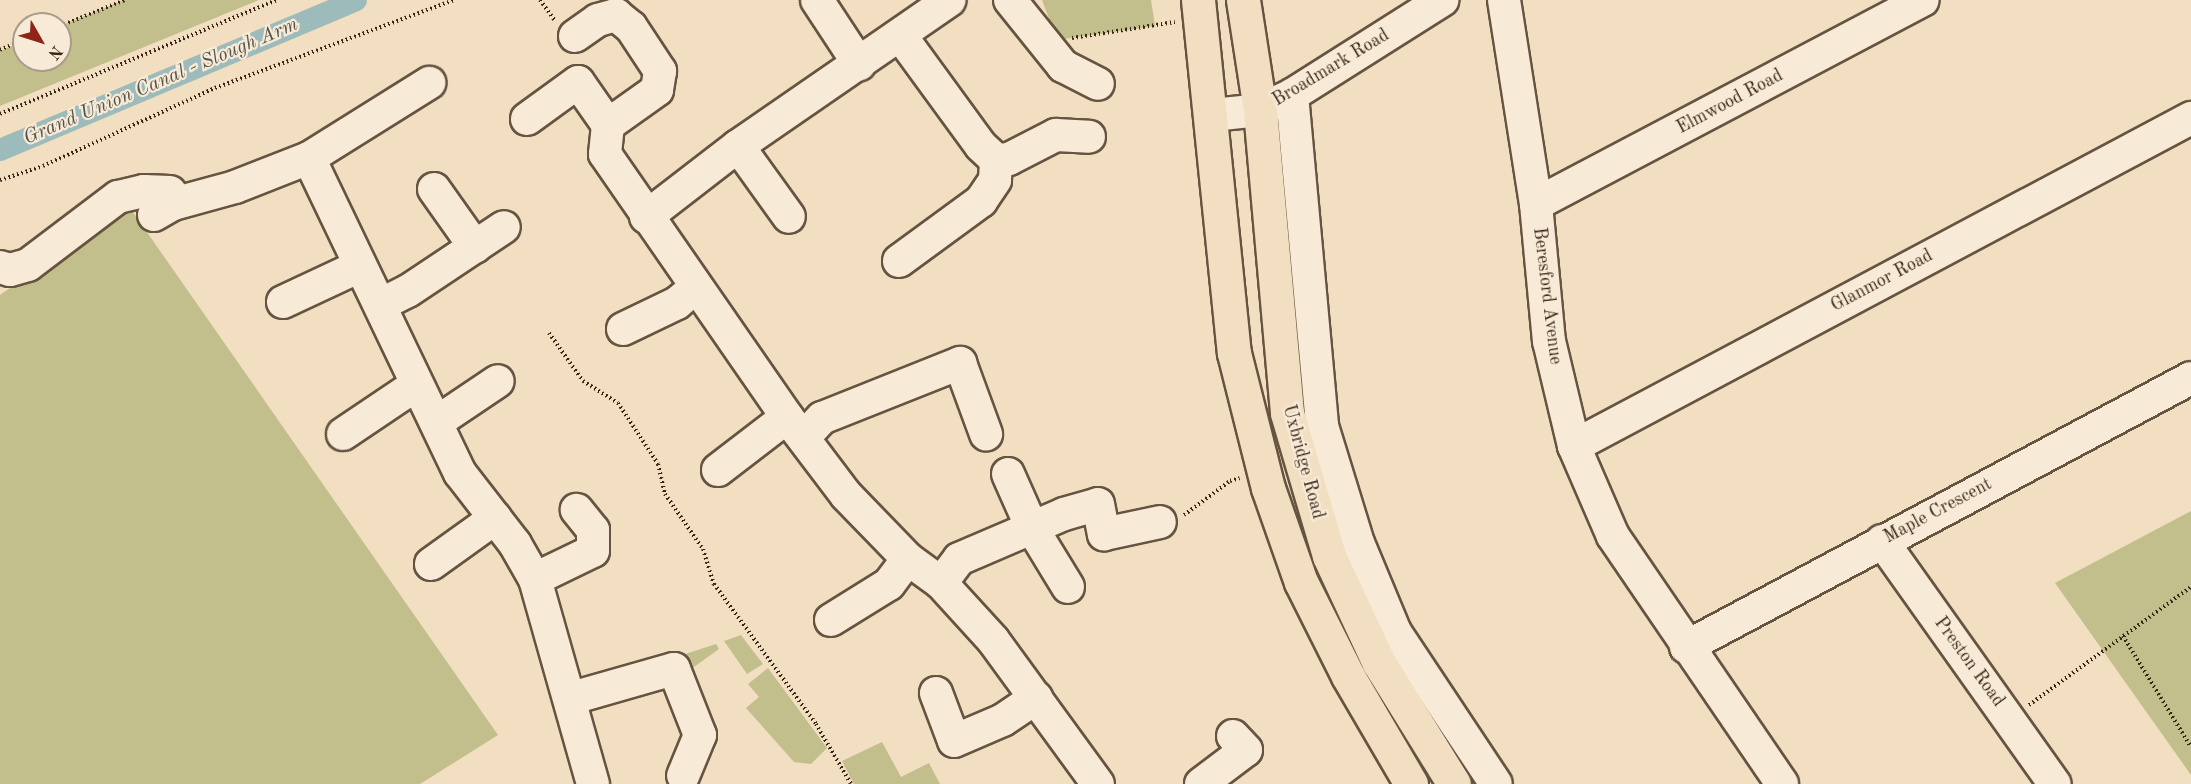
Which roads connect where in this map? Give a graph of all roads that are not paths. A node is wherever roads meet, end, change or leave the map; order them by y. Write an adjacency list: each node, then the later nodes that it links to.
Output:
1 (817, 0): 11 (street)
2 (950, 0): 9 (street)
3 (1010, 0): 13 (street)
4 (1243, 0): 15 (main road, Uxbridge Road)
5 (1442, 0): 14 (street, Broadmark Road)
6 (1504, 0): 25 (street, Beresford Avenue)
7 (1923, 0): 25 (street, Elmwood Road)
8 (1200, 9): 16 (main road, Uxbridge Road)
9 (900, 35): 11 (street); 23 (street)
10 (575, 36): 19 (street)
11 (859, 64): 21 (street)
12 (429, 82): 22 (street)
13 (1098, 84)
14 (1292, 95): 15 (street, Broadmark Road); 69 (street, Uxbridge Road)
15 (1260, 110): 16 (street, Broadmark Road); 68 (main road, Uxbridge Road)
16 (1212, 116): 67 (main road, Uxbridge Road)
17 (2191, 118): 44 (street, Glanmor Road)
18 (527, 119): 19 (street)
19 (608, 125): 26 (street)
20 (1089, 137): 23 (street)
21 (738, 146): 26 (street); 27 (street)
22 (309, 158): 31 (street); 32 (street)
23 (996, 160): 30 (street)
24 (434, 189): 29 (street)
25 (1536, 204): 44 (street, Beresford Avenue)
26 (646, 216): 33 (street)
27 (789, 217)
28 (504, 227): 29 (street)
29 (476, 247): 35 (street)
30 (899, 261)
31 (360, 266): 34 (street); 35 (street)
32 (0, 267)
33 (695, 288): 36 (street); 41 (street)
34 (284, 302)
35 (380, 306): 39 (street)
36 (623, 329)
37 (2191, 378): 51 (street, Maple Crescent)
38 (498, 381): 40 (street)
39 (416, 385): 40 (street); 42 (street)
40 (437, 422): 48 (street)
41 (796, 426): 43 (street); 45 (street); 52 (street)
42 (343, 434)
43 (986, 434)
44 (1574, 446): 58 (street, Beresford Avenue)
45 (718, 470)
46 (1008, 474): 50 (street)
47 (577, 510): 54 (street)
48 (495, 518): 53 (street); 54 (street)
49 (1160, 522): 50 (street)
50 (1032, 528): 55 (street); 56 (street)
51 (1882, 541): 58 (street, Maple Crescent); 71 (street, Preston Road)
52 (908, 559): 55 (street); 57 (street)
53 (431, 564)
54 (535, 579): 60 (street)
55 (941, 583): 61 (street)
56 (1068, 586)
57 (831, 620)
58 (1686, 647): 70 (street, Beresford Avenue)
59 (936, 693): 61 (street)
60 (572, 698): 63 (street); 64 (street)
61 (1036, 698): 65 (street)
62 (1233, 736): 66 (street)
63 (683, 776)
64 (593, 784)
65 (1098, 784)
66 (1201, 784)
67 (1411, 784)
68 (1454, 784)
69 (1496, 784)
70 (1782, 784)
71 (2055, 784)

